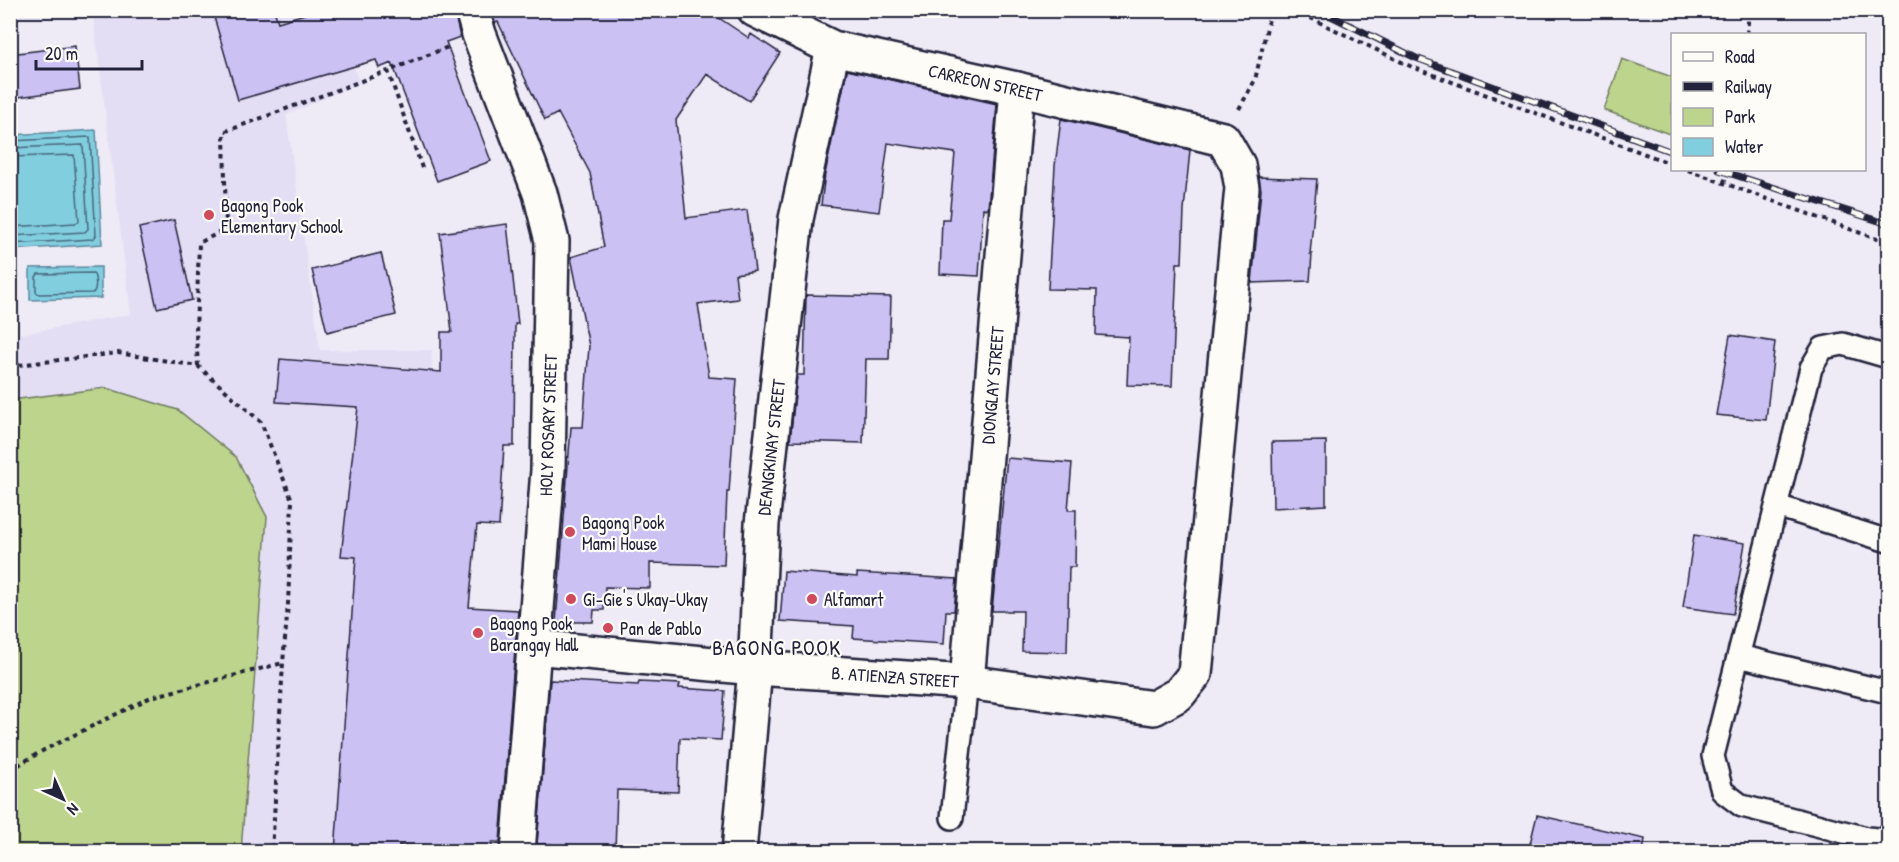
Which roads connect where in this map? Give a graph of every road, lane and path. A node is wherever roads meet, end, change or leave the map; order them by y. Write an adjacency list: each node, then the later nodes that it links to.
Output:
1 (755, 10): 7 (street, CARREON STREET)
2 (1270, 10): 10 (path)
3 (1294, 10): 11 (path)
4 (1749, 10): 6 (path)
5 (476, 22): 8 (path); 22 (street, HOLY ROSARY STREET)
6 (1747, 33)
7 (833, 48): 9 (street, CARREON STREET); 25 (street, DEANGKINAY STREET)
8 (388, 71): 12 (path); 19 (path)
9 (1017, 89): 10 (street, CARREON STREET); 26 (street, DIONGLAY STREET)
10 (1223, 140): 26 (street, B. ATIENZA STREET)
11 (1671, 164)
12 (422, 168)
13 (1691, 171): 15 (path)
14 (1727, 171): 15 (path)
15 (1724, 183): 16 (path)
16 (1888, 243)
17 (1888, 357): 20 (lane)
18 (10, 366): 19 (path)
19 (198, 366): 24 (path)
20 (1777, 506): 21 (lane); 23 (lane)
21 (1888, 541)
22 (534, 647): 25 (street, B. ATIENZA STREET); 33 (street, HOLY ROSARY STREET)
23 (1739, 656): 27 (lane); 31 (lane)
24 (282, 663): 28 (path); 32 (path)
25 (755, 668): 26 (street, B. ATIENZA STREET); 34 (street, DEANGKINAY STREET)
26 (967, 682): 29 (lane)
27 (1888, 692)
28 (10, 770)
29 (952, 818)
30 (1888, 840): 31 (lane)
31 (1865, 845)
32 (272, 852)
33 (518, 852)
34 (738, 852)

